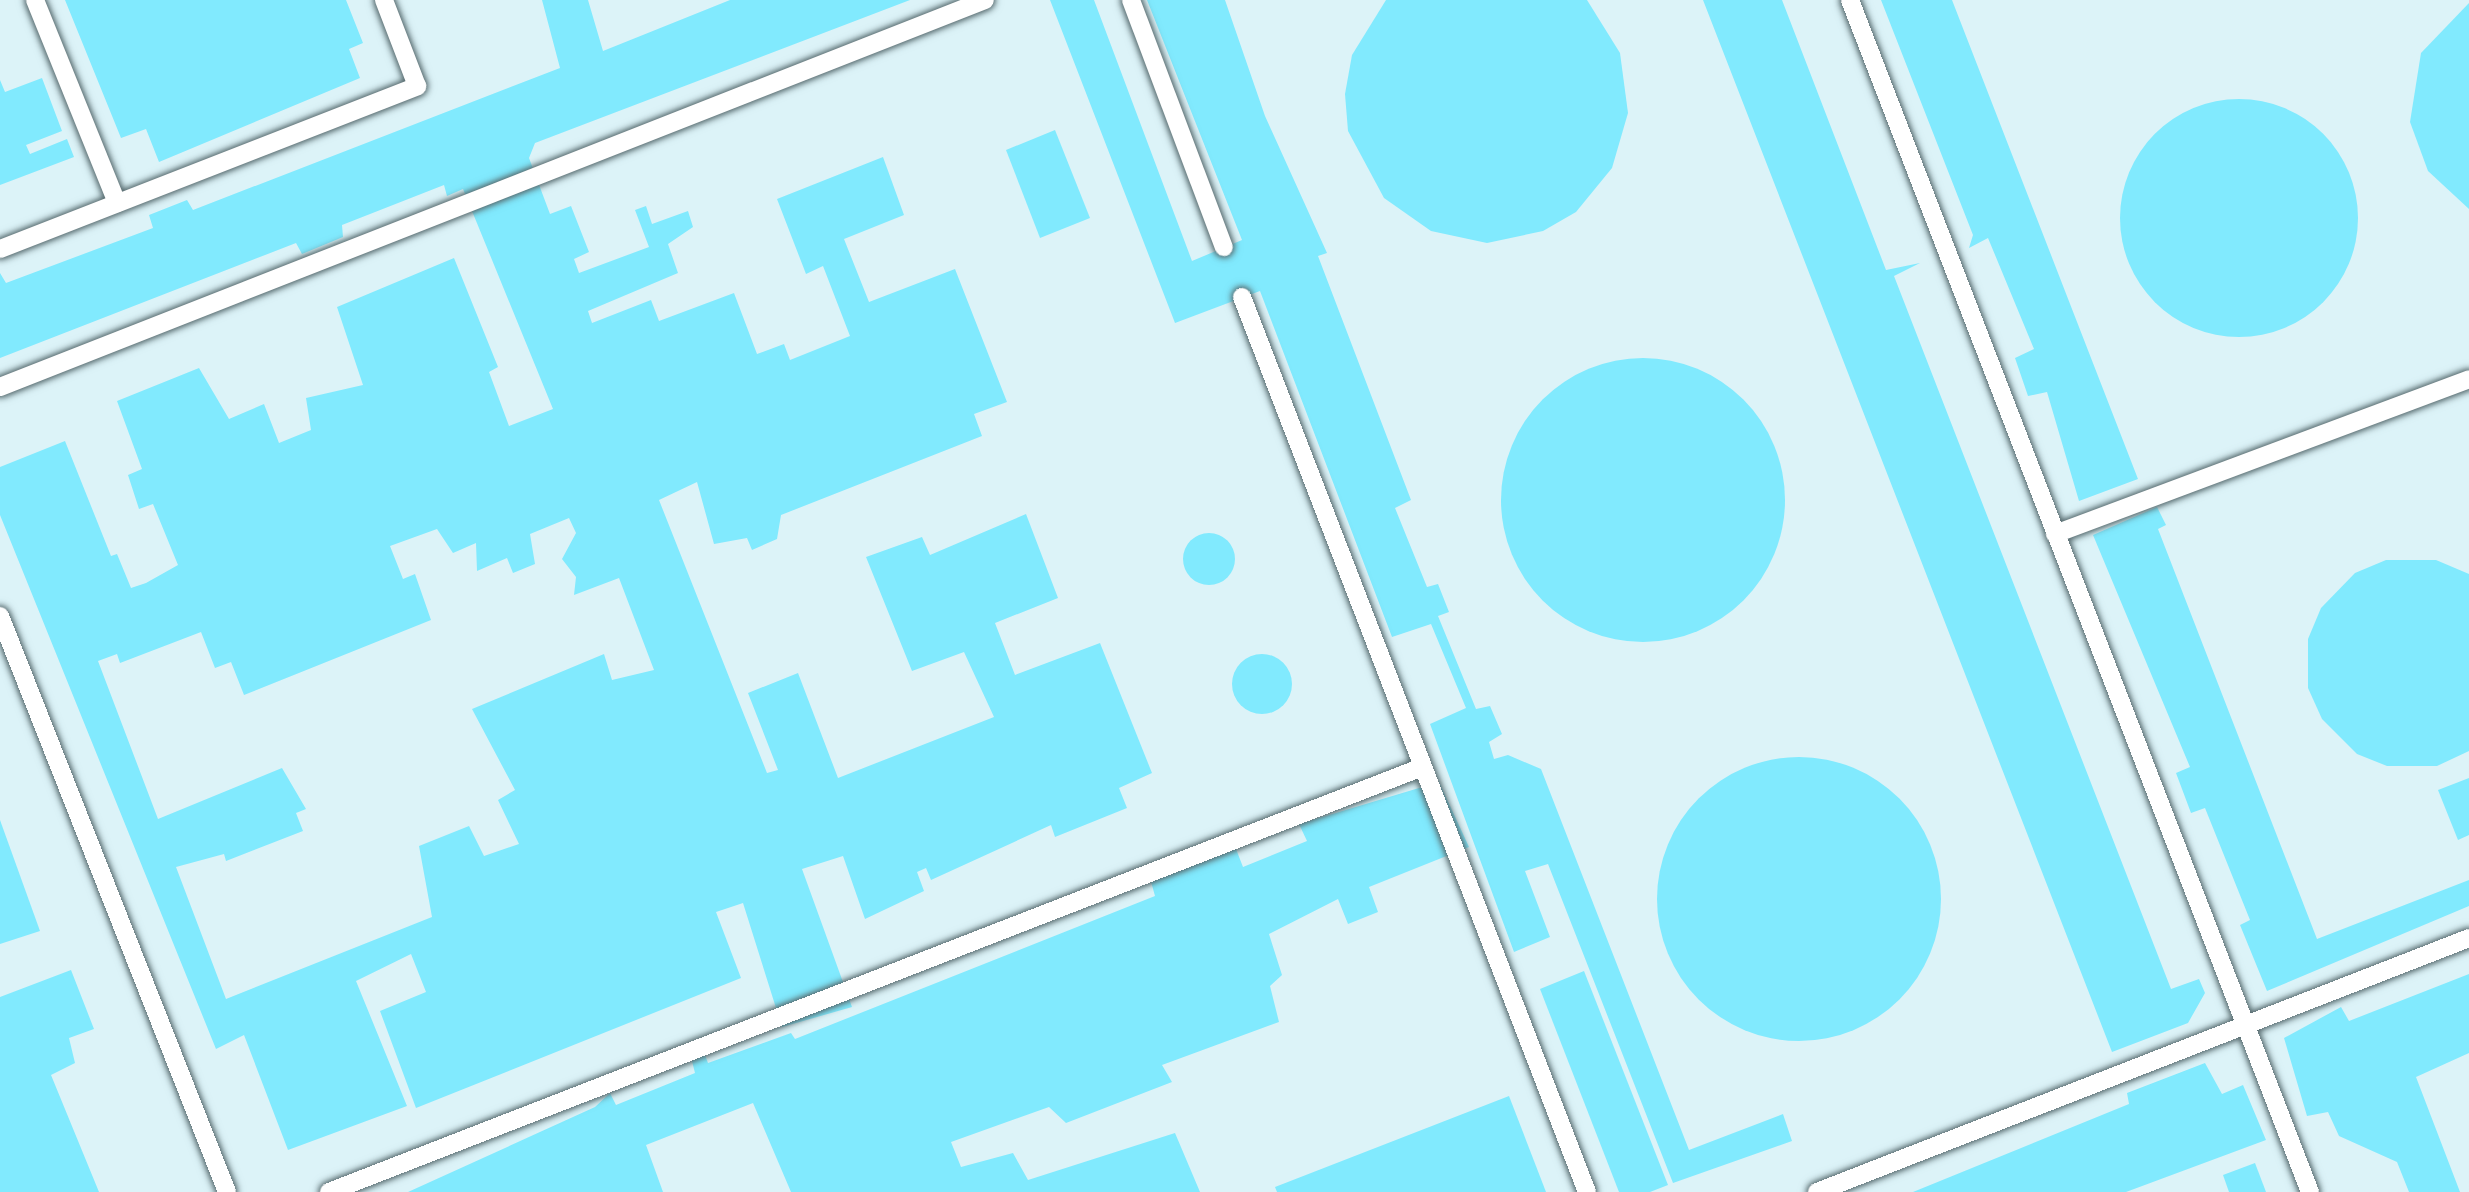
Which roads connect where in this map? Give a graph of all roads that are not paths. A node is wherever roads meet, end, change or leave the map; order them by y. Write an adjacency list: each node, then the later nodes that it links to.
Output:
1 (35, 0): 6 (lane)
2 (384, 0): 6 (lane)
3 (985, 0): 11 (lane)
4 (1131, 0): 7 (lane)
5 (1850, 0): 12 (lane)
6 (117, 203): 8 (lane)
7 (1224, 247)
8 (0, 249)
9 (1243, 297): 14 (lane)
10 (2469, 379): 12 (lane)
11 (0, 387)
12 (2055, 534): 16 (lane)
13 (0, 616): 17 (lane)
14 (1420, 768): 18 (lane); 19 (lane)
15 (2469, 938): 16 (lane)
16 (2244, 1025): 20 (lane); 21 (lane)
17 (227, 1192)
18 (328, 1192)
19 (1587, 1192)
20 (1817, 1192)
21 (2310, 1192)

